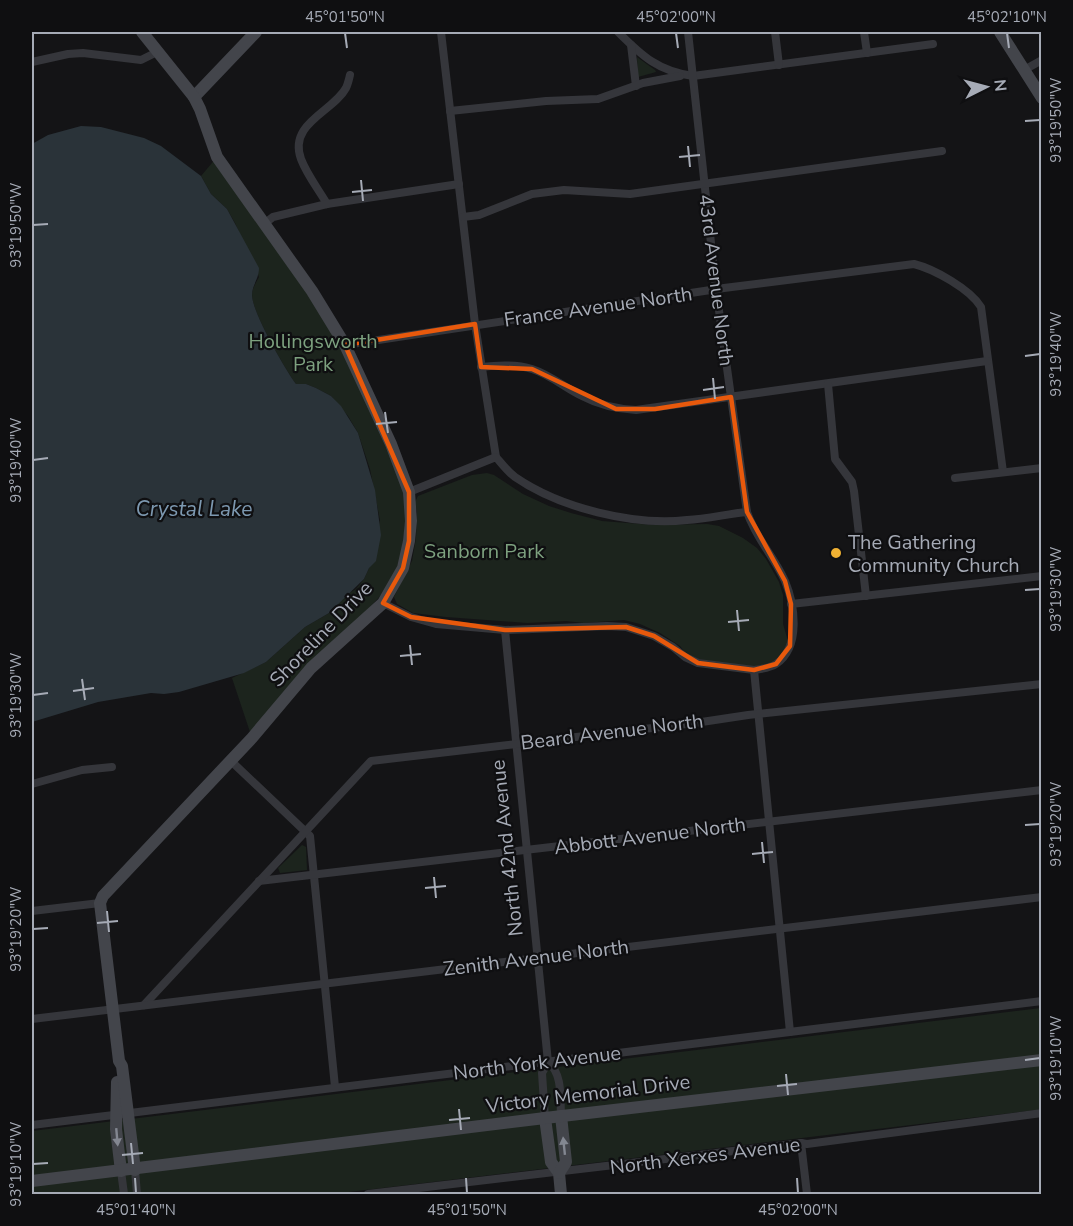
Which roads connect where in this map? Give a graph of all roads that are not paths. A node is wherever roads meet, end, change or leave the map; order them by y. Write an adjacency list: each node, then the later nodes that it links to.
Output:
1 (142, 32): 11 (street, Shoreline Drive)
2 (256, 32): 20 (street)
3 (441, 32): 22 (street)
4 (618, 32): 10 (street)
5 (688, 32): 18 (street, 43rd Avenue North)
6 (775, 32): 15 (street)
7 (864, 32): 12 (street)
8 (1000, 32): 16 (street)
9 (933, 44): 12 (street)
10 (631, 45): 18 (street); 19 (street)
11 (157, 52): 14 (street); 20 (street, Shoreline Drive)
12 (867, 53): 15 (street)
13 (1041, 60): 16 (street)
14 (32, 62)
15 (779, 65): 18 (street)
16 (1024, 70): 21 (street)
17 (350, 75): 26 (street)
18 (693, 76): 19 (street); 25 (street, 43rd Avenue North)
19 (636, 86): 22 (street)
20 (194, 98): 28 (street, Shoreline Drive)
21 (1041, 98)
22 (450, 111): 24 (street)
23 (942, 151): 25 (street)
24 (459, 184): 26 (street); 27 (street)
25 (704, 184): 27 (street); 29 (street, 43rd Avenue North)
26 (327, 204): 28 (street)
27 (463, 217): 30 (street)
28 (264, 224): 31 (street, Shoreline Drive)
29 (716, 289): 30 (street, France Avenue North); 32 (street, France Avenue North); 35 (street, 43rd Avenue North)
30 (475, 324): 31 (street, France Avenue North); 33 (street)
31 (345, 345): 40 (street, Shoreline Drive)
32 (987, 361): 34 (street); 38 (street)
33 (481, 368): 35 (street); 36 (street)
34 (828, 384): 35 (street); 43 (street)
35 (731, 397): 41 (street, 43rd Avenue North)
36 (496, 457): 40 (street); 41 (street)
37 (1041, 468): 38 (street)
38 (1003, 472): 39 (street)
39 (955, 478)
40 (409, 492): 44 (street, Shoreline Drive)
41 (747, 512): 45 (street, 43rd Avenue North)
42 (1041, 576): 43 (street)
43 (866, 596): 45 (street)
44 (383, 603): 46 (street); 51 (street, Shoreline Drive)
45 (791, 604): 47 (street, 43rd Avenue North)
46 (505, 630): 47 (street); 50 (street, North 42nd Avenue)
47 (754, 670): 49 (street)
48 (1041, 684): 49 (street, Beard Avenue North)
49 (758, 714): 50 (street, Beard Avenue North); 55 (street)
50 (516, 744): 56 (street, Beard Avenue North); 57 (street, North 42nd Avenue)
51 (231, 761): 56 (street); 61 (street, Shoreline Drive)
52 (112, 767): 53 (street)
53 (32, 784)
54 (1041, 790): 55 (street, Abbott Avenue North)
55 (769, 822): 57 (street, Abbott Avenue North); 63 (street)
56 (305, 831): 58 (street); 59 (street, Beard Avenue North)
57 (527, 851): 58 (street, Abbott Avenue North); 64 (street, North 42nd Avenue)
58 (314, 875): 59 (street, Abbott Avenue North); 65 (street)
59 (259, 881): 67 (street, Beard Avenue North)
60 (1041, 897): 63 (street, Zenith Avenue North)
61 (100, 903): 62 (street); 68 (street)
62 (32, 911)
63 (780, 929): 64 (street, Zenith Avenue North); 70 (street)
64 (537, 958): 65 (street, Zenith Avenue North); 72 (street, North 42nd Avenue)
65 (325, 984): 67 (street, Zenith Avenue North); 73 (street)
66 (1041, 1001): 70 (street, North York Avenue)
67 (144, 1005): 68 (street, Zenith Avenue North)
68 (113, 1009): 69 (street, Zenith Avenue North); 74 (street)
69 (32, 1019)
70 (790, 1032): 72 (street, North York Avenue)
71 (1041, 1060): 76 (street, Victory Memorial Drive)
72 (548, 1062): 73 (street, North York Avenue); 76 (street, North 42nd Avenue); 77 (street, North 42nd Avenue)
73 (335, 1087): 74 (street, North York Avenue)
74 (123, 1113): 78 (street, North York Avenue); 80 (street); 81 (street, one-way to 81)
75 (1041, 1113): 79 (street, North Xerxes Avenue)
76 (561, 1116): 77 (street, Victory Memorial Drive); 82 (street, North 42nd Avenue, one-way to 76)
77 (545, 1118): 80 (street, Victory Memorial Drive); 82 (street, North 42nd Avenue)
78 (32, 1125)
79 (801, 1143): 82 (street, North Xerxes Avenue); 88 (street)
80 (135, 1170): 81 (street, Victory Memorial Drive); 85 (street)
81 (121, 1171): 83 (street, Victory Memorial Drive); 84 (street)
82 (559, 1173): 86 (street, North Xerxes Avenue); 87 (street, North 42nd Avenue)
83 (32, 1181)
84 (124, 1194)
85 (137, 1194)
86 (368, 1194)
87 (561, 1194)
88 (807, 1194)

